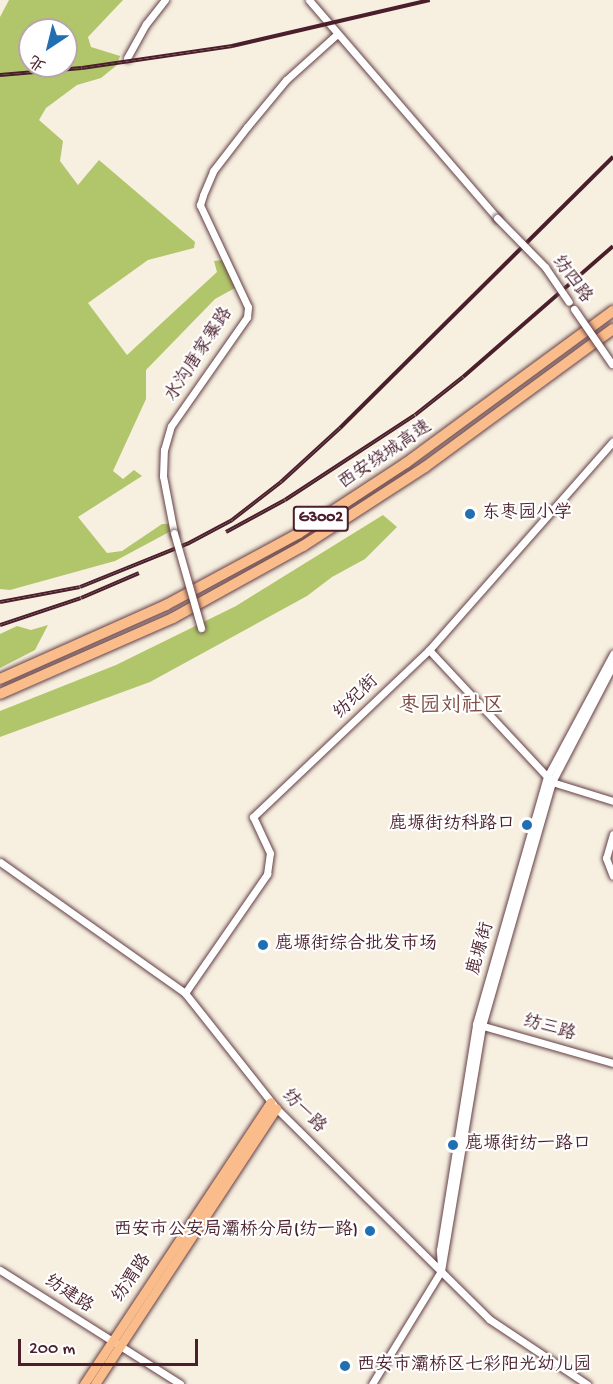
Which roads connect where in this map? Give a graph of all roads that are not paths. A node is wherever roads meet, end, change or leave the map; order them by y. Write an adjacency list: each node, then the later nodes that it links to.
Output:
1 (165, 0): 4 (street)
2 (309, 0): 3 (street, 纺四路)
3 (337, 34): 7 (street, 纺四路, bridge); 9 (street, 水沟唐家寨路, bridge)
4 (127, 58)
5 (613, 311): 13 (highway, 西安绕城高速 / G3002)
6 (613, 329): 14 (highway, 西安绕城高速 / G3002)
7 (613, 364)
8 (613, 441): 10 (street, 纺纪街)
9 (201, 628)
10 (429, 650): 15 (street); 20 (street, 纺纪街)
11 (613, 654): 15 (street, 鹿塬街)
12 (613, 665): 15 (street, 鹿塬街)
13 (0, 679)
14 (0, 694)
15 (549, 780): 16 (street); 21 (street, 鹿塬街)
16 (613, 801)
17 (613, 834): 19 (street)
18 (0, 862): 20 (street, 纺一路)
19 (613, 876)
20 (185, 993): 23 (street, 纺一路)
21 (479, 1025): 22 (street, 纺三路); 25 (street, 鹿塬街)
22 (613, 1063)
23 (273, 1105): 25 (street, 纺一路); 26 (main road, 纺渭路)
24 (0, 1270): 26 (street, 纺建路)
25 (441, 1271): 30 (street, 鹿塬街); 31 (street, 纺一路)
26 (116, 1344): 27 (main road, 纺渭路); 28 (main road, 纺渭路); 29 (street, 纺建路)
27 (84, 1384)
28 (95, 1384)
29 (180, 1384)
30 (372, 1384)
31 (587, 1384)

